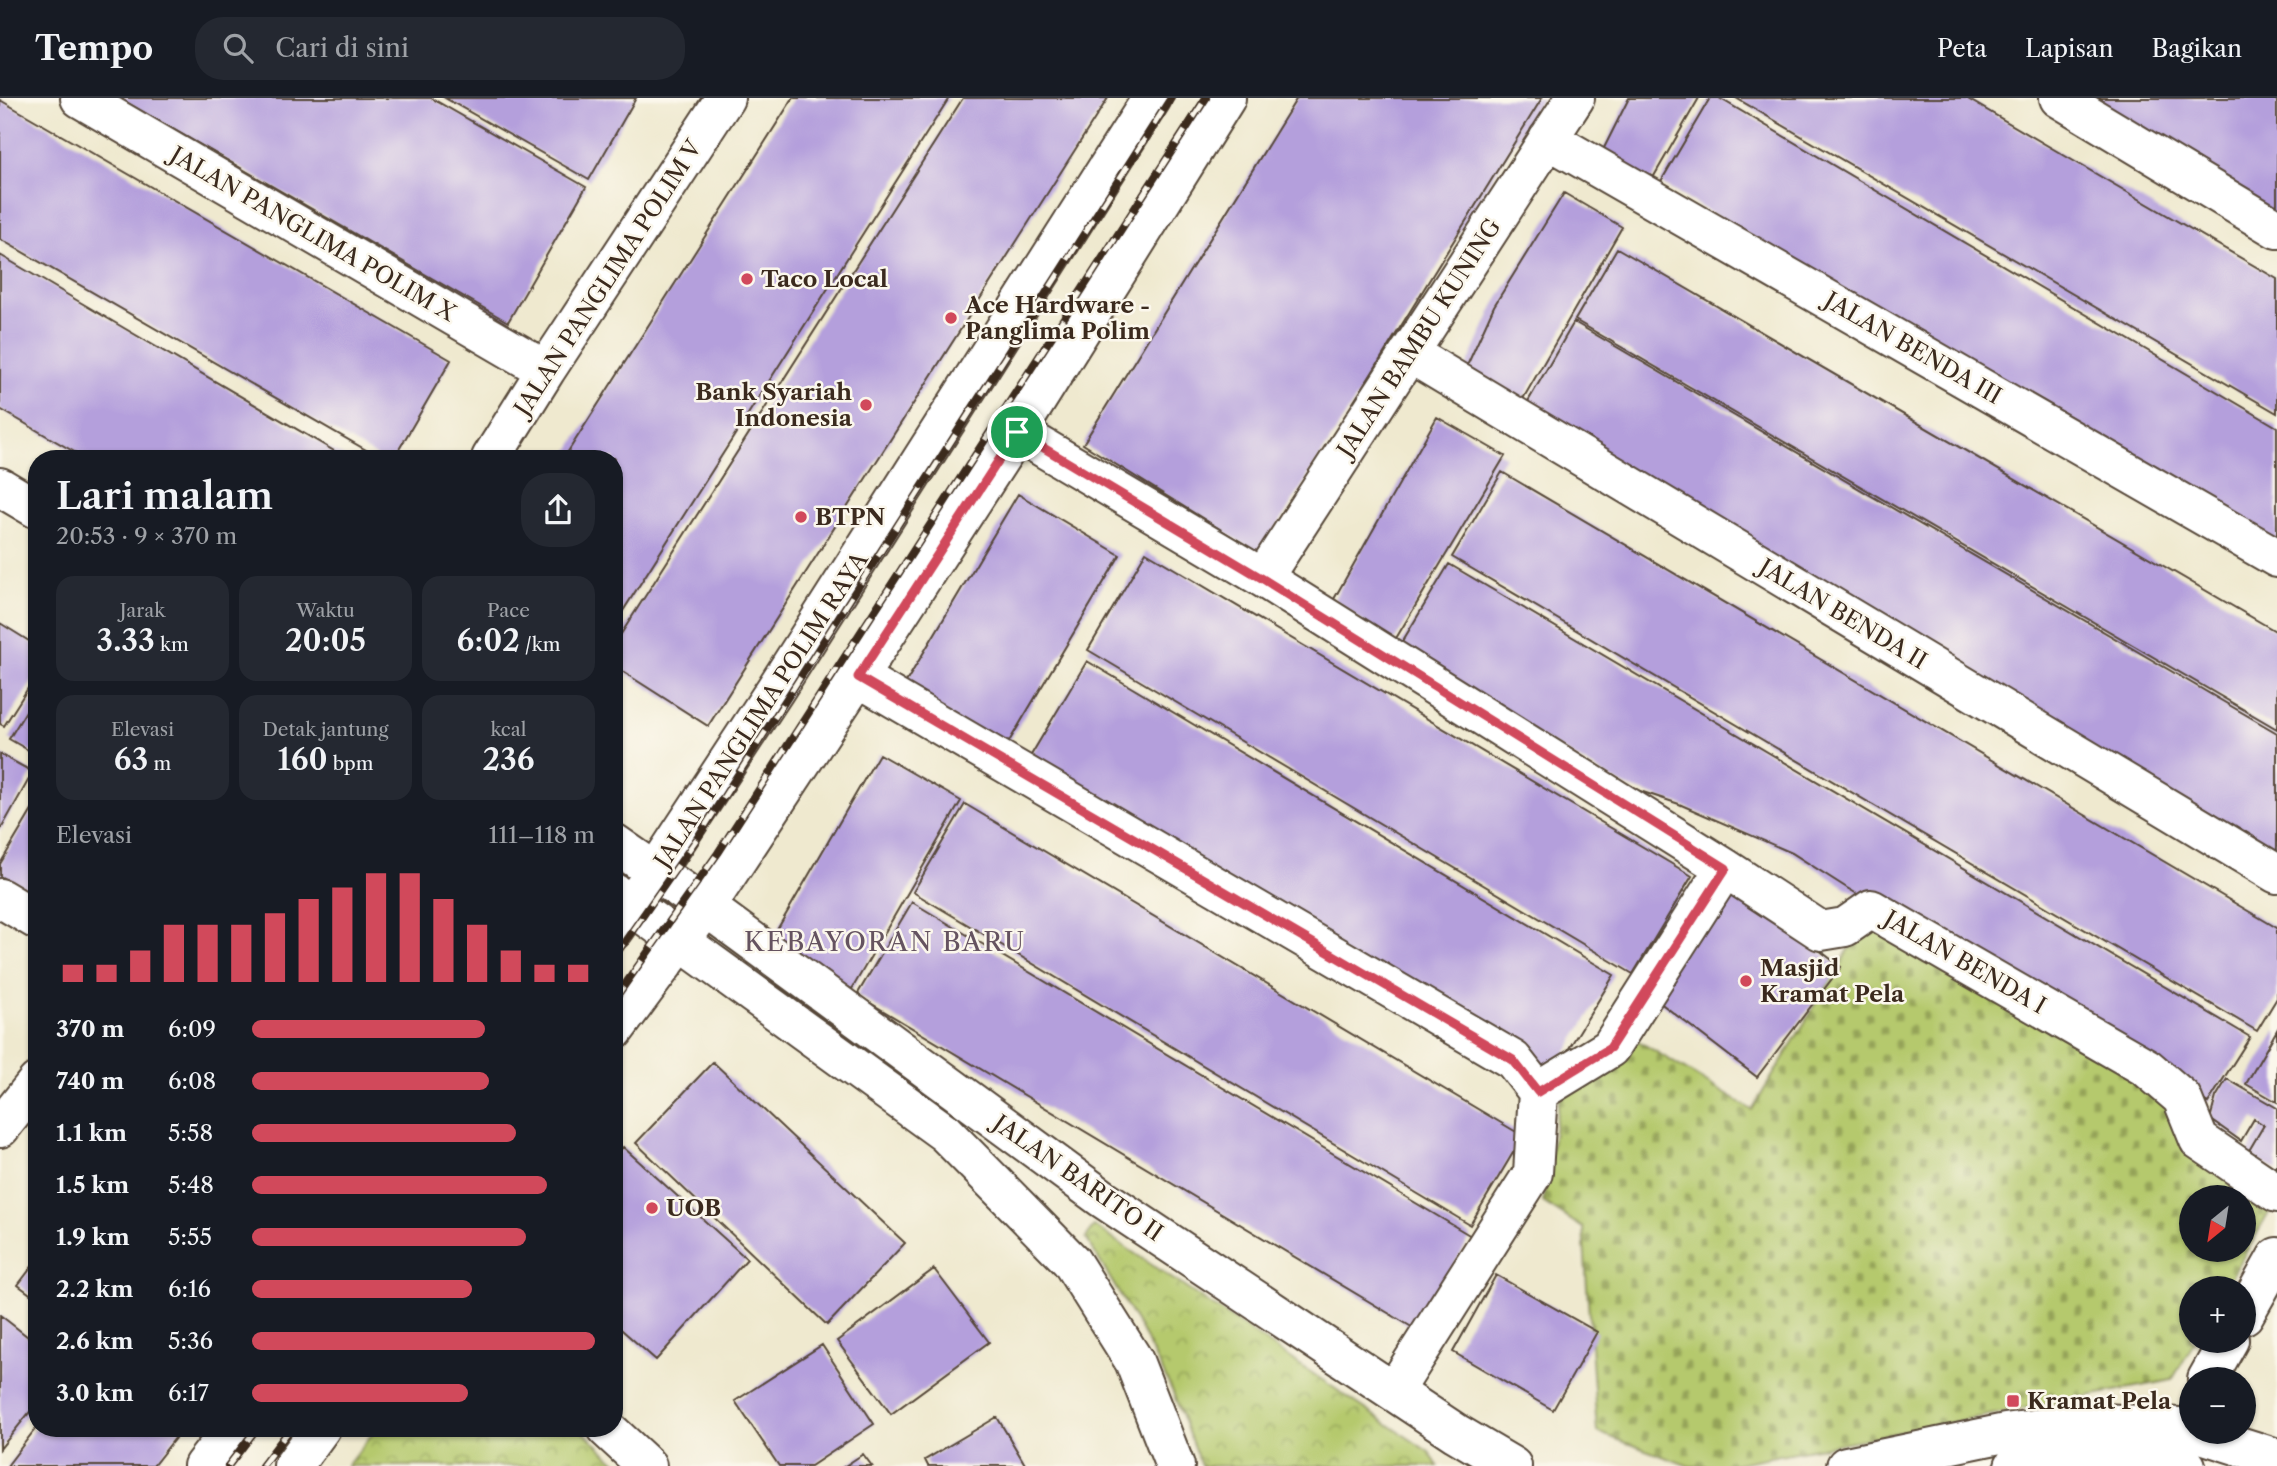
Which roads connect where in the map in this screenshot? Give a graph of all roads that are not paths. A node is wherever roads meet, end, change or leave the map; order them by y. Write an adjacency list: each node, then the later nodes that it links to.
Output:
1 (80, 98): 10 (street, JALAN PANGLIMA POLIM X)
2 (725, 98): 10 (street, JALAN PANGLIMA POLIM V)
3 (1152, 98): 20 (street, JALAN PANGLIMA POLIM RAYA)
4 (1226, 98): 11 (street)
5 (1575, 98): 7 (street, JALAN BAMBU KUNING)
6 (2059, 98): 8 (street)
7 (1548, 139): 9 (street, JALAN BAMBU KUNING); 15 (street, JALAN BENDA III)
8 (2277, 229)
9 (1409, 353): 16 (street, JALAN BAMBU KUNING); 21 (street, JALAN BENDA II)
10 (546, 370): 12 (street, JALAN PANGLIMA POLIM V)
11 (1017, 432): 16 (street, JALAN BENDA I); 17 (street)
12 (496, 450)
13 (0, 487): 14 (street)
14 (28, 504)
15 (2277, 558)
16 (1263, 579): 19 (street, JALAN BENDA I)
17 (858, 677): 24 (street); 29 (street)
18 (623, 849): 20 (street, JALAN BARITO II)
19 (1726, 868): 29 (street); 32 (street, JALAN BENDA I)
20 (656, 871): 23 (street, JALAN PANGLIMA POLIM RAYA); 24 (street, JALAN BARITO II)
21 (2277, 874)
22 (0, 898): 26 (street)
23 (623, 906)
24 (706, 907): 27 (street); 35 (street, JALAN BARITO II)
25 (623, 911): 27 (street, JALAN BARITO II)
26 (28, 915)
27 (681, 941): 28 (street); 46 (street, JALAN BARITO II)
28 (623, 1019)
29 (1538, 1092): 35 (street)
30 (28, 1093): 31 (street)
31 (0, 1128)
32 (2277, 1193)
33 (2277, 1257): 34 (street)
34 (2256, 1294)
35 (1394, 1391): 41 (street, JALAN BARITO II)
36 (2179, 1424): 48 (street)
37 (226, 1437): 43 (street)
38 (314, 1437): 44 (street)
39 (616, 1437): 45 (street)
40 (2241, 1444): 42 (street)
41 (1464, 1449): 47 (street, JALAN BARITO II)
42 (2277, 1458)
43 (203, 1466)
44 (293, 1466)
45 (647, 1466)
46 (1175, 1466)
47 (1512, 1466)
48 (1846, 1466)
49 (2014, 1466): 50 (street)
50 (2186, 1466)

